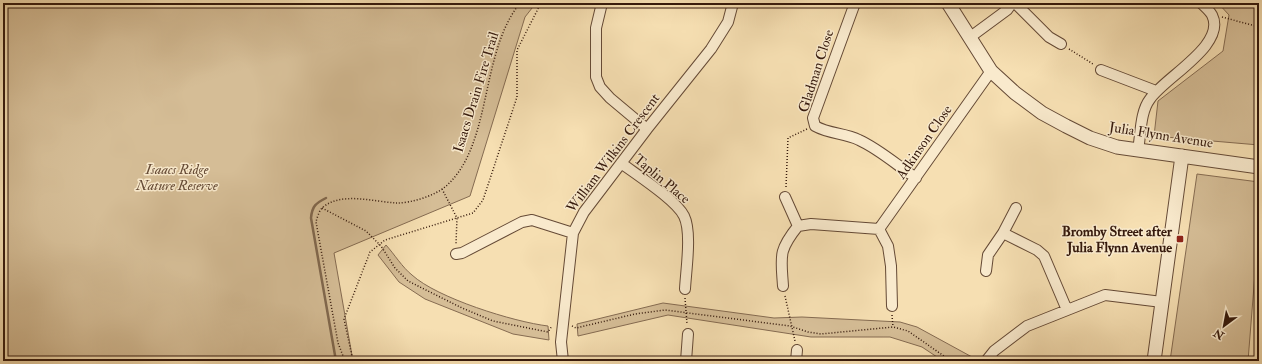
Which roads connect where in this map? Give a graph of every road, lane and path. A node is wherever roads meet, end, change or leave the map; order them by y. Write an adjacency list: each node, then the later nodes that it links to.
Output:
1 (520, 3): 23 (path, Isaacs Drain Fire Trail)
2 (541, 3): 27 (path)
3 (602, 3): 17 (street)
4 (733, 3): 17 (street, William Wilkins Crescent)
5 (855, 3): 16 (street, Gladman Close)
6 (948, 3): 11 (street, Julia Flynn Avenue)
7 (1013, 3): 11 (street); 12 (street)
8 (1201, 3): 9 (street)
9 (1212, 15): 10 (path); 15 (street)
10 (1259, 27)
11 (969, 38): 14 (street, Julia Flynn Avenue)
12 (1060, 44): 13 (path)
13 (1101, 70): 15 (street)
14 (991, 71): 18 (street, Julia Flynn Avenue); 22 (street, Adkinson Close)
15 (1156, 91): 18 (street)
16 (811, 127): 22 (street, Gladman Close); 24 (path)
17 (647, 128): 20 (street, William Wilkins Crescent)
18 (1138, 150): 19 (street, Julia Flynn Avenue)
19 (1182, 156): 21 (street, Julia Flynn Avenue); 37 (street)
20 (621, 163): 30 (street, William Wilkins Crescent); 36 (street, Taplin Place)
21 (1259, 167)
22 (916, 178): 29 (street, Adkinson Close)
23 (442, 189): 25 (path, Isaacs Drain Fire Trail); 27 (path)
24 (785, 197): 28 (street)
25 (322, 208): 32 (path); 47 (path)
26 (1016, 208): 31 (street)
27 (457, 218): 32 (path); 33 (path)
28 (798, 226): 29 (street); 35 (street)
29 (879, 229): 38 (street)
30 (573, 233): 33 (street); 41 (street, William Wilkins Crescent)
31 (1003, 234): 34 (street); 39 (street)
32 (380, 245): 41 (path); 48 (path)
33 (456, 254)
34 (986, 271)
35 (783, 286): 42 (path)
36 (685, 289): 40 (path)
37 (1162, 302): 39 (street); 54 (street)
38 (892, 306): 43 (path)
39 (1067, 310): 53 (street)
40 (686, 312): 41 (path); 42 (path); 44 (path)
41 (562, 325): 49 (street, William Wilkins Crescent)
42 (790, 326): 43 (path); 46 (path)
43 (893, 327): 52 (path)
44 (688, 334): 50 (street)
45 (1259, 338): 55 (path)
46 (797, 350): 51 (street)
47 (345, 361)
48 (353, 361)
49 (563, 361)
50 (686, 361)
51 (796, 361)
52 (951, 361)
53 (986, 361)
54 (1154, 361)
55 (1257, 361)

